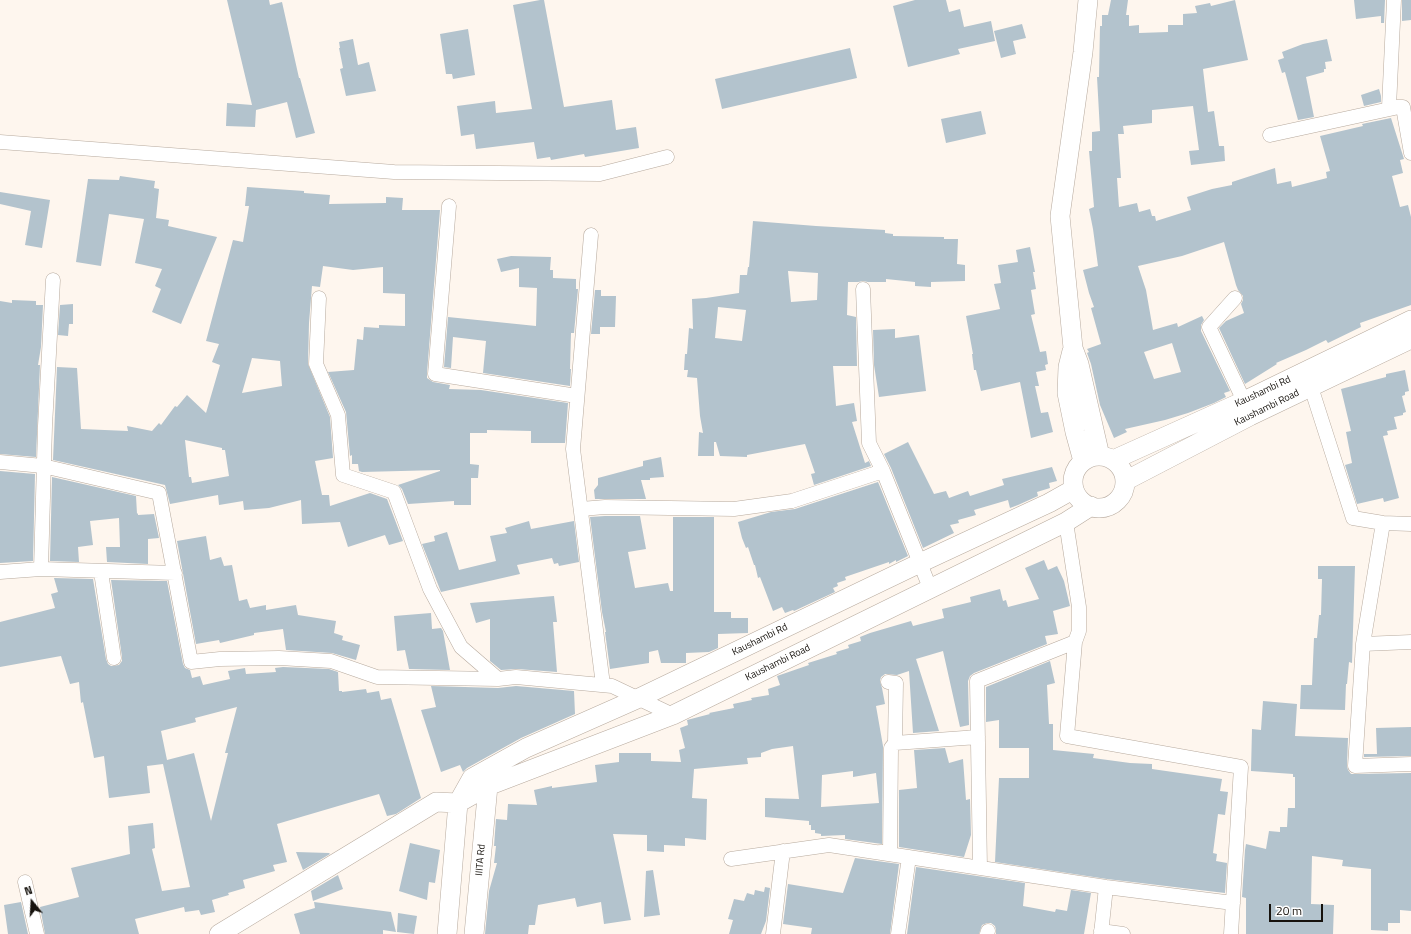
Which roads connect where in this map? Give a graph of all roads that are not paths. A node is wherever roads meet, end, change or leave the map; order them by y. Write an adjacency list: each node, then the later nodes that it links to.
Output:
1 (1088, 0): 19 (main road)
2 (1394, 0): 3 (street)
3 (1407, 105): 4 (street); 6 (street)
4 (1270, 135)
5 (0, 142): 7 (street)
6 (1411, 153)
7 (667, 157)
8 (449, 206): 17 (street)
9 (591, 235): 17 (street)
10 (53, 280): 21 (street)
11 (863, 289): 22 (street)
12 (319, 298): 40 (street)
13 (1235, 298): 18 (street)
14 (1411, 320): 18 (main road, Kaushambi Rd)
15 (1411, 339): 16 (main road, Kaushambi Road)
16 (1311, 387): 23 (main road, Kaushambi Road); 28 (street)
17 (578, 396): 26 (street)
18 (1244, 401): 19 (main road, Kaushambi Rd)
19 (1099, 459): 23 (main road); 24 (main road)
20 (0, 462): 21 (street)
21 (43, 466): 31 (street); 34 (street)
22 (883, 471): 26 (street); 30 (street)
23 (1125, 480): 25 (main road)
24 (1074, 489): 25 (main road); 30 (main road, Kaushambi Rd)
25 (1091, 506): 27 (main road, Kaushambi Road)
26 (581, 509): 42 (street)
27 (1066, 522): 35 (main road, Kaushambi Road); 36 (street)
28 (1383, 523): 29 (street); 38 (street)
29 (1411, 524)
30 (920, 563): 35 (street); 43 (main road, Kaushambi Rd)
31 (40, 569): 32 (street); 33 (street)
32 (0, 572)
33 (101, 572): 34 (street); 39 (street)
34 (174, 573): 40 (street)
35 (930, 588): 44 (main road, Kaushambi Road)
36 (1075, 642): 45 (street); 57 (street)
37 (1411, 642): 38 (street)
38 (1363, 644): 47 (street)
39 (114, 658)
40 (498, 678): 42 (street)
41 (888, 682): 46 (street)
42 (604, 685): 43 (street)
43 (639, 698): 44 (street); 49 (main road, Kaushambi Rd)
44 (673, 715): 48 (main road, Kaushambi Road)
45 (978, 737): 46 (street); 54 (street)
46 (895, 743): 51 (street)
47 (1411, 764)
48 (488, 786): 49 (main road, Kaushambi Road); 62 (main road, IIITA Rd)
49 (458, 803): 60 (main road); 61 (main road)
50 (783, 851): 51 (street); 53 (street); 63 (street)
51 (879, 852): 52 (street)
52 (909, 857): 54 (street); 64 (street)
53 (731, 858)
54 (980, 868): 56 (street)
55 (25, 882): 59 (street)
56 (1106, 886): 57 (street); 58 (street)
57 (1233, 903): 66 (street)
58 (1101, 933): 65 (street)
59 (37, 934)
60 (219, 934)
61 (447, 934)
62 (474, 934)
63 (773, 934)
64 (898, 934)
65 (1123, 934)
66 (1231, 934)

